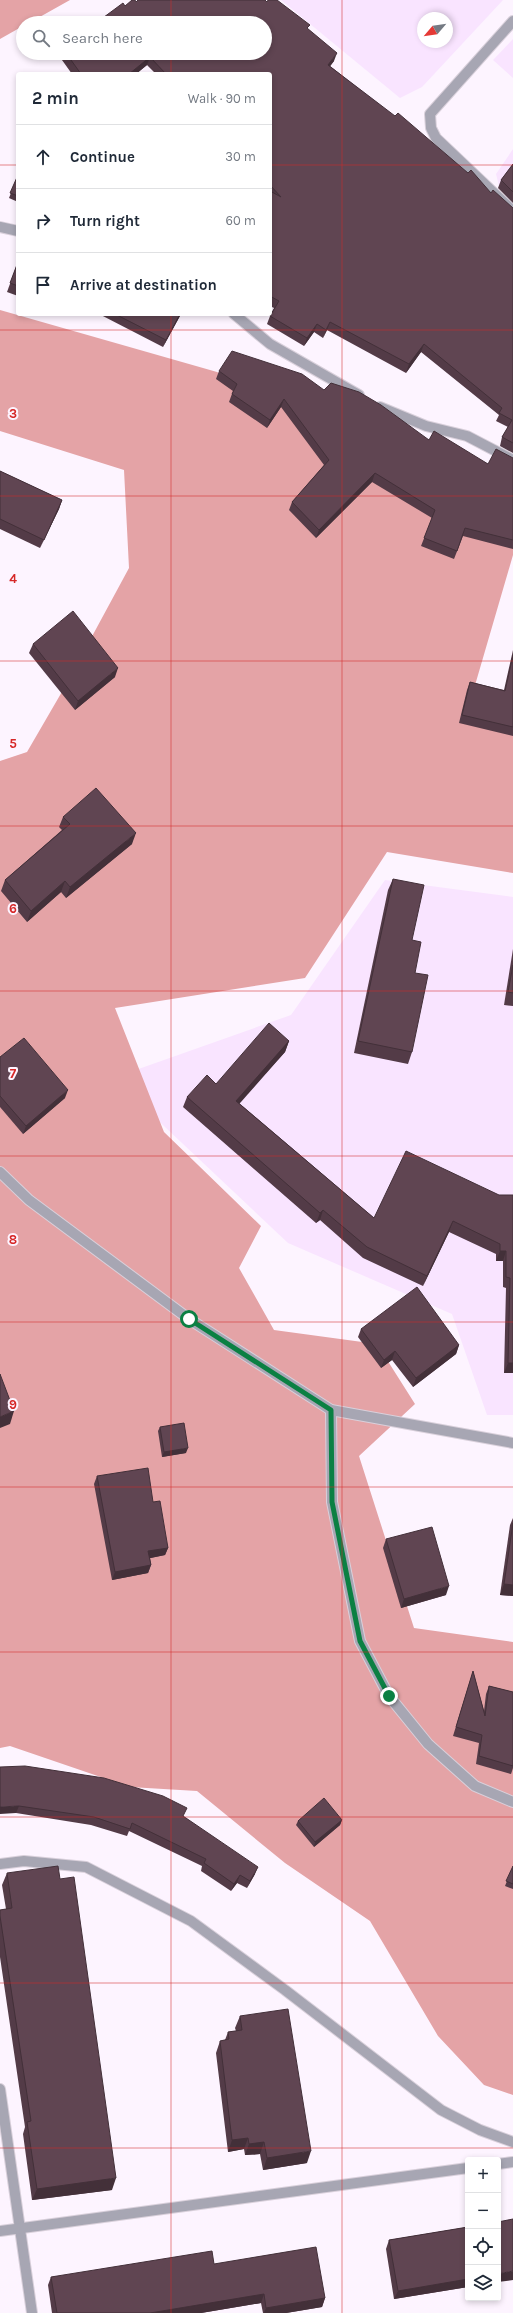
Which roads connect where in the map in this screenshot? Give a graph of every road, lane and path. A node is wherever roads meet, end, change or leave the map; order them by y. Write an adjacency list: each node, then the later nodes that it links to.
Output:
1 (513, 22): 2 (street)
2 (513, 211)
3 (0, 227): 4 (street)
4 (16, 231)
5 (236, 316): 6 (street)
6 (513, 460)
7 (0, 1172): 8 (street)
8 (331, 1410): 9 (street); 10 (street)
9 (513, 1443)
10 (513, 1802)
11 (0, 1864): 13 (street)
12 (0, 2089): 17 (street)
13 (513, 2142)
14 (513, 2162): 15 (street)
15 (501, 2164)
16 (465, 2168): 17 (street)
17 (20, 2229): 18 (street); 19 (street)
18 (0, 2231)
19 (32, 2313)

